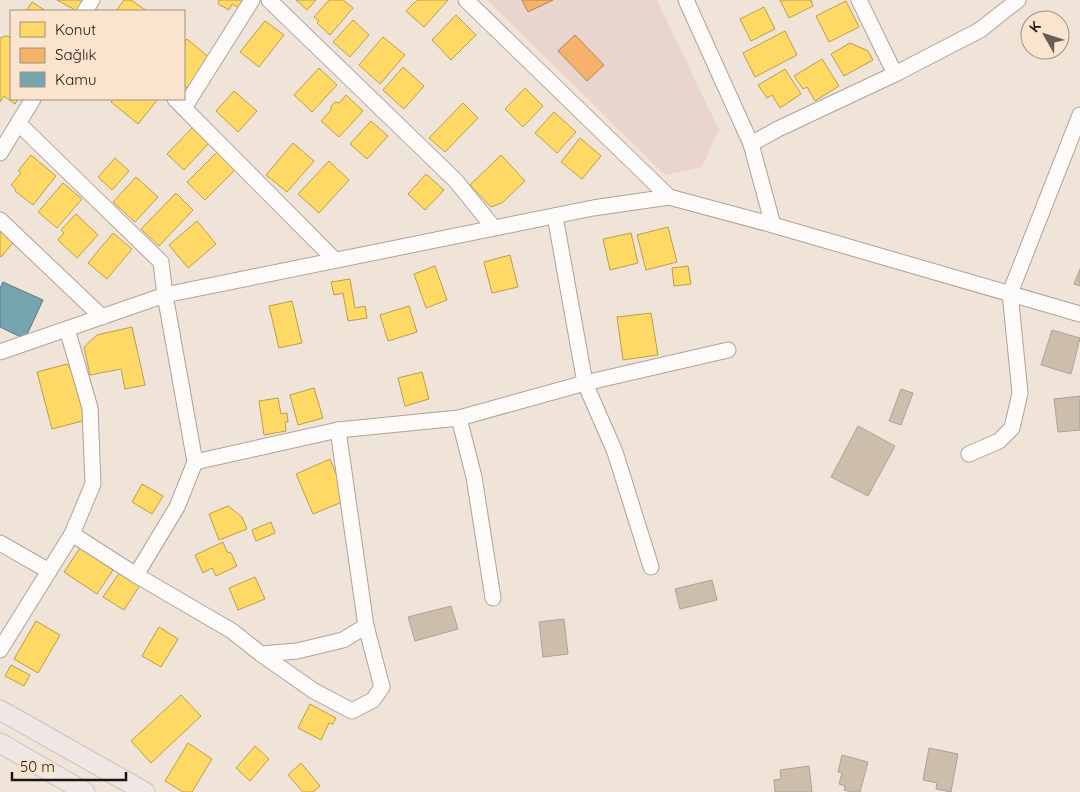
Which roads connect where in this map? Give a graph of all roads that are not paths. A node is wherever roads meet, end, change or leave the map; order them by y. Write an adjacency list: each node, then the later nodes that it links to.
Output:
1 (252, 0): 8 (street)
2 (269, 0): 19 (street)
3 (466, 0): 15 (street)
4 (686, 0): 13 (street)
5 (859, 0): 7 (street)
6 (1018, 0): 7 (street)
7 (895, 74): 13 (street)
8 (185, 95)
9 (32, 100): 12 (street)
10 (179, 103): 20 (street)
11 (1080, 115): 21 (street)
12 (18, 124): 14 (street); 22 (street)
13 (751, 144): 18 (street)
14 (0, 153)
15 (669, 197): 16 (street); 18 (street)
16 (555, 216): 19 (street); 28 (street)
17 (0, 220): 24 (street)
18 (773, 225): 21 (street)
19 (494, 228): 20 (street)
20 (335, 260): 22 (street)
21 (1010, 293): 23 (street); 31 (street)
22 (165, 295): 24 (street); 32 (street)
23 (1080, 314)
24 (102, 317): 25 (street)
25 (67, 329): 27 (street); 33 (street)
26 (728, 350): 28 (street)
27 (0, 352)
28 (585, 383): 29 (street); 35 (street)
29 (459, 418): 30 (street); 38 (street)
30 (338, 430): 32 (street); 39 (street)
31 (968, 454)
32 (195, 462): 37 (street)
33 (72, 534): 36 (street); 37 (street)
34 (0, 543): 36 (street)
35 (651, 567)
36 (49, 571): 40 (street)
37 (136, 574): 41 (street)
38 (493, 598)
39 (366, 626): 41 (street); 41 (street)
40 (0, 650)
41 (261, 654)
42 (0, 710): 45 (main road)
43 (0, 743): 44 (main road)
44 (85, 792)
45 (144, 792)

